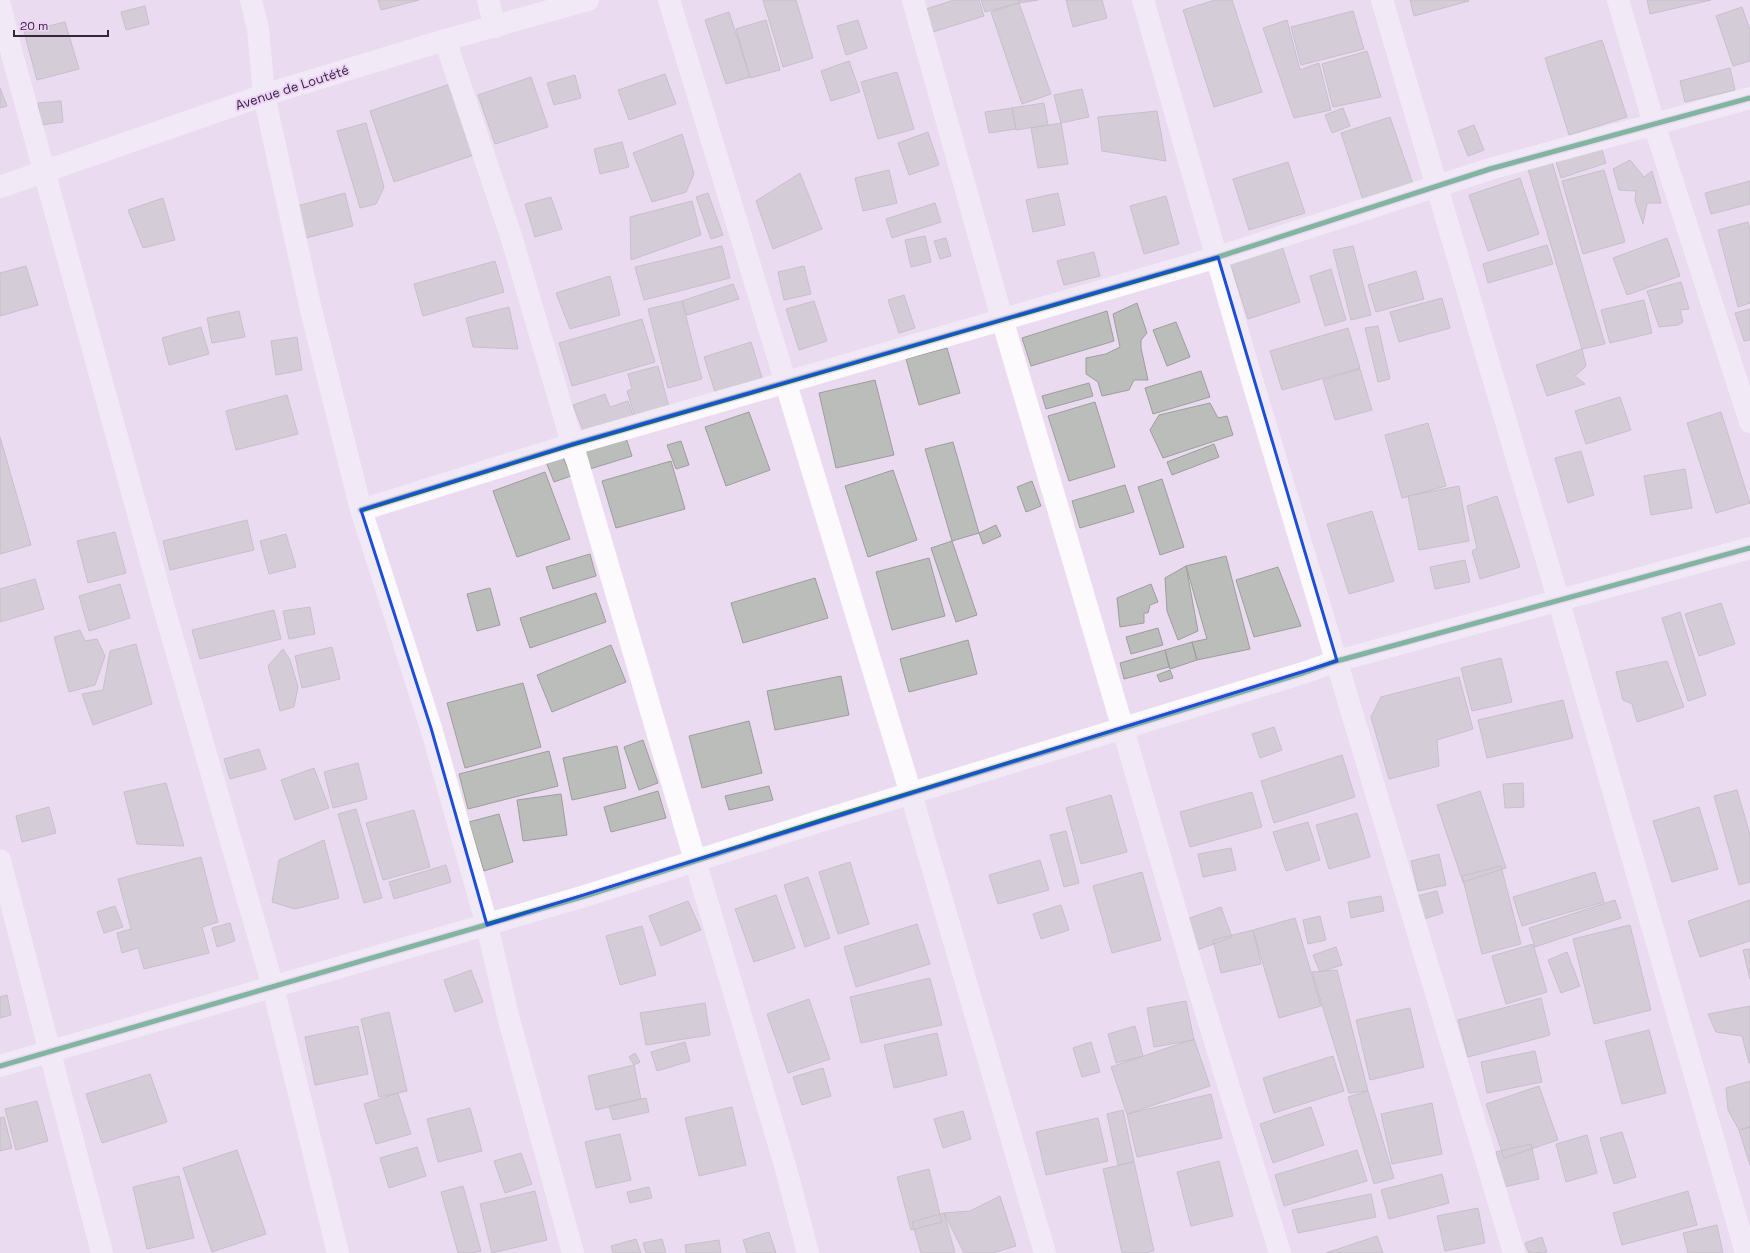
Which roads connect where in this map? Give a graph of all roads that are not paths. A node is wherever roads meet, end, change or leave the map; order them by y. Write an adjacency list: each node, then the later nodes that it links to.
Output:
1 (251, 0): 12 (street)
2 (488, 0): 10 (street)
3 (588, 0): 10 (street, Avenue de Loutété)
4 (669, 0): 20 (street)
5 (913, 0): 19 (street)
6 (1143, 0): 18 (street)
7 (1382, 0): 16 (street)
8 (1618, 0): 14 (street)
9 (0, 5): 15 (street)
10 (495, 27): 11 (street, Avenue de Loutété)
11 (445, 40): 12 (street, Avenue de Loutété); 22 (street)
12 (264, 95): 15 (street, Avenue de Loutété); 23 (street)
13 (1750, 98): 14 (street)
14 (1654, 124): 16 (street); 21 (street)
15 (44, 172): 17 (street, Avenue de Loutété); 32 (street)
16 (1436, 186): 18 (street); 25 (street)
17 (0, 187)
18 (1218, 257): 19 (street); 26 (street)
19 (1002, 319): 20 (street); 27 (street)
20 (786, 382): 22 (street); 28 (street)
21 (1750, 422)
22 (573, 444): 23 (street); 30 (street)
23 (361, 510): 31 (street)
24 (1750, 548): 25 (street)
25 (1558, 602): 26 (street); 42 (street)
26 (1338, 661): 27 (street); 41 (street)
27 (1123, 729): 28 (street); 40 (street)
28 (911, 794): 30 (street); 39 (street)
29 (0, 860): 33 (street)
30 (695, 860): 31 (street); 38 (street)
31 (486, 925): 32 (street); 37 (street)
32 (273, 987): 33 (street); 36 (street)
33 (50, 1052): 34 (street); 35 (street)
34 (0, 1066)
35 (102, 1253)
36 (338, 1253)
37 (573, 1253)
38 (808, 1253)
39 (1044, 1253)
40 (1280, 1253)
41 (1514, 1253)
42 (1746, 1253)

